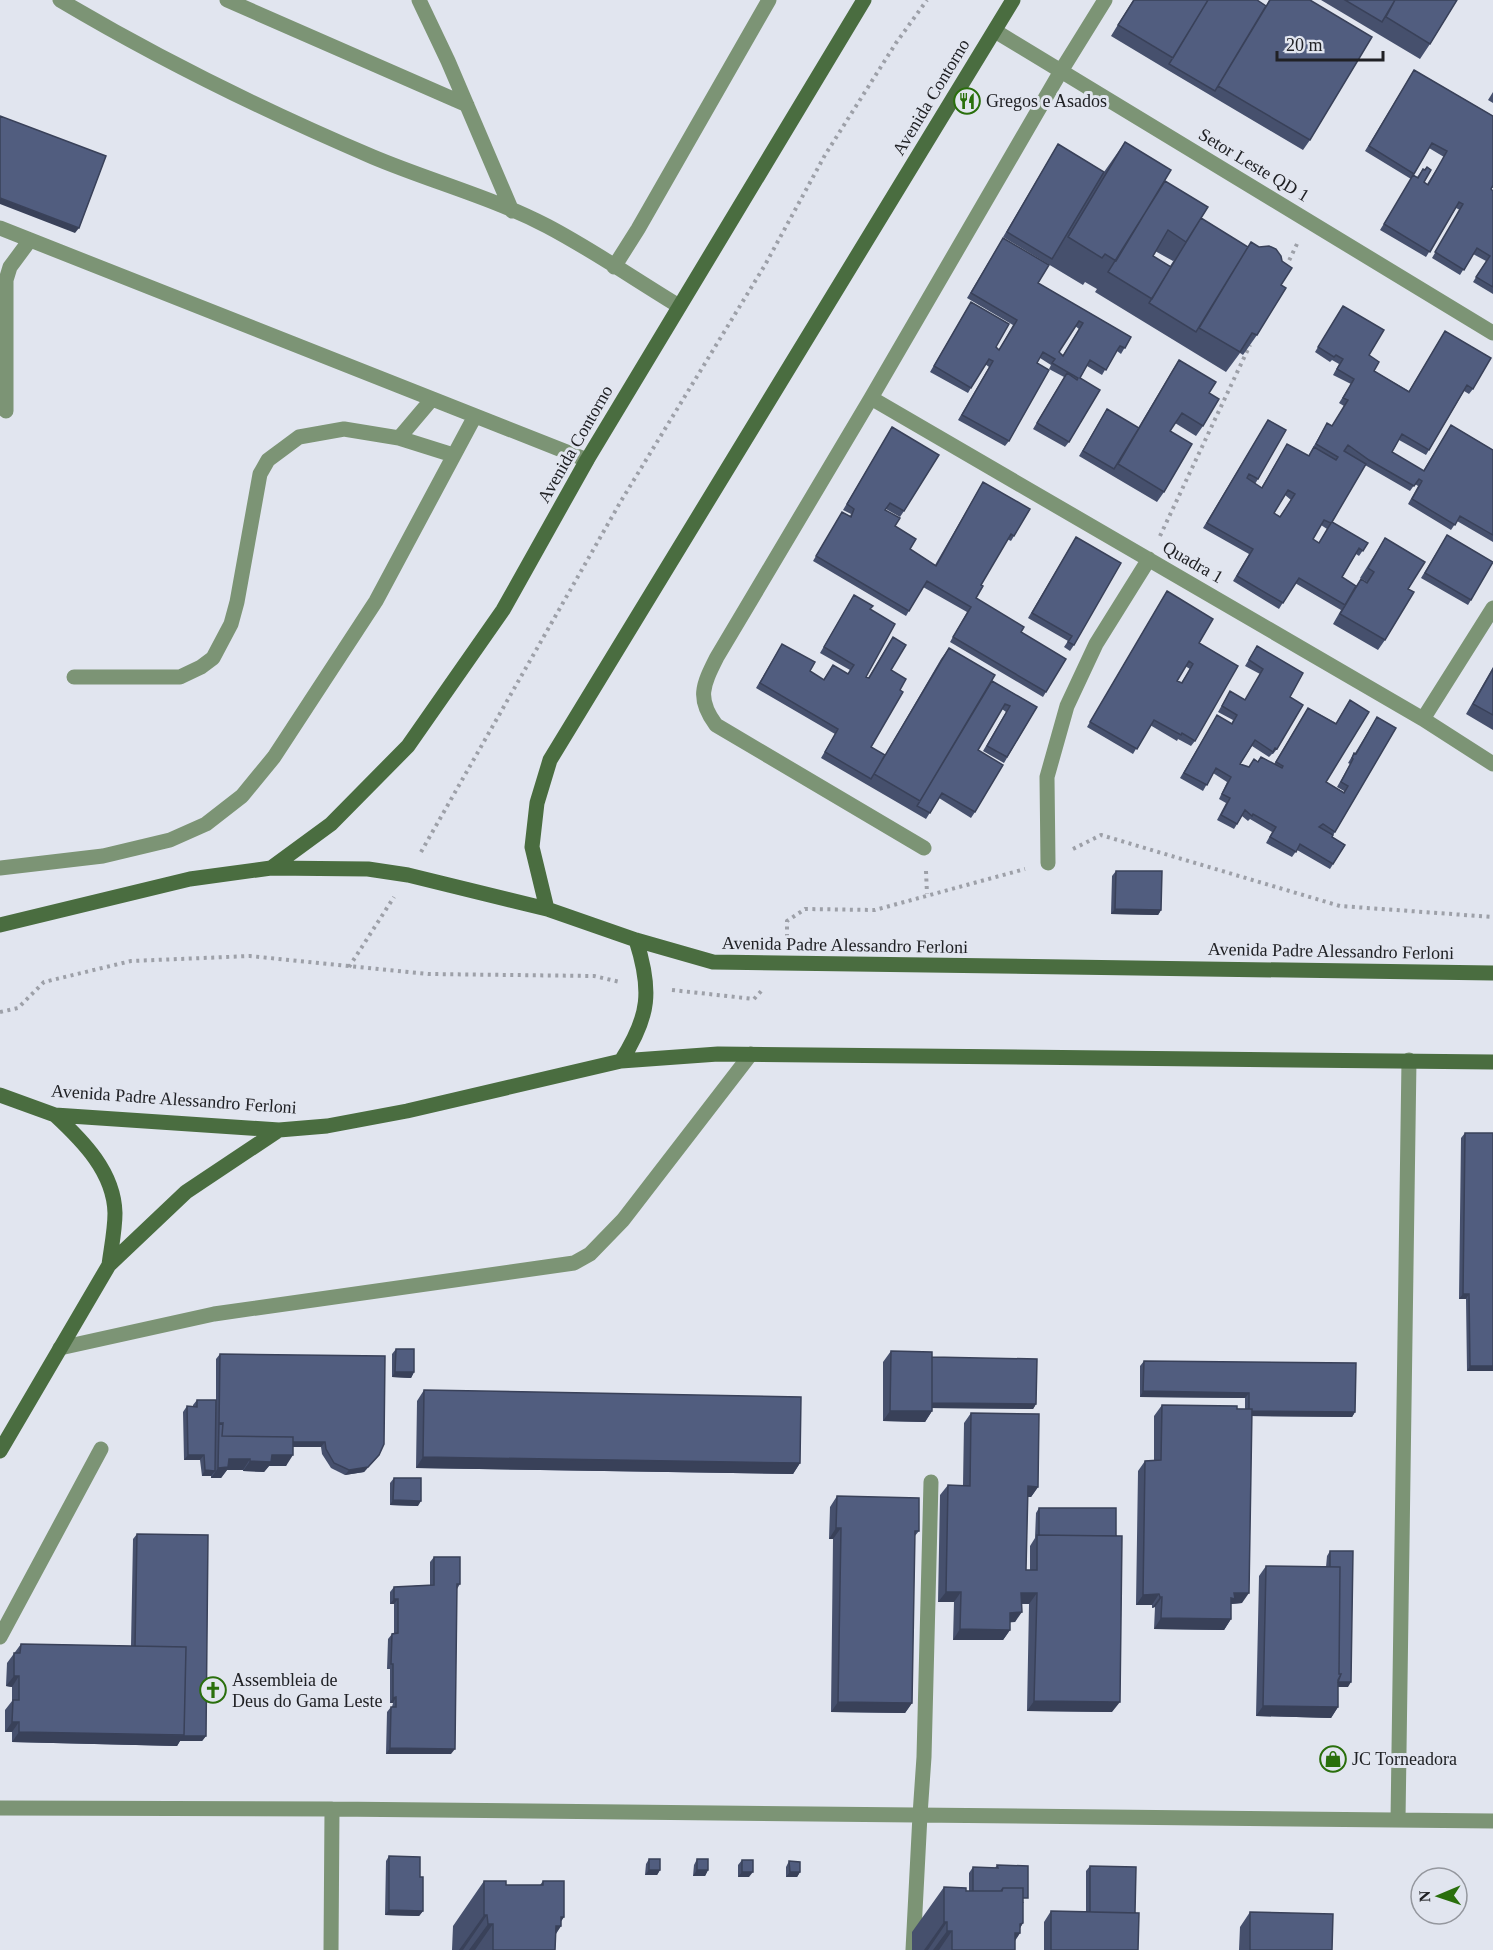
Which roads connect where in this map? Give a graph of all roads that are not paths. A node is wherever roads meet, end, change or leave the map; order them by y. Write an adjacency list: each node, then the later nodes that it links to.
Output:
1 (60, 0): 11 (street)
2 (227, 0): 10 (street)
3 (419, 0): 10 (street)
4 (769, 0): 14 (street)
5 (864, 0): 15 (main road, Avenida Contorno)
6 (1013, 0): 8 (main road, Avenida Contorno)
7 (1105, 0): 9 (street)
8 (995, 31): 9 (street, Setor Leste QD 1); 33 (main road, Avenida Contorno)
9 (1061, 71): 16 (street, Setor Leste QD 1); 17 (street)
10 (467, 105): 11 (street)
11 (512, 211): 14 (street)
12 (0, 228): 13 (street)
13 (30, 240): 18 (street); 19 (street)
14 (614, 267): 15 (street)
15 (679, 306): 23 (main road, Avenida Contorno)
16 (1493, 333)
17 (872, 398): 24 (street, Quadra 1); 29 (street)
18 (432, 399): 20 (street); 21 (street)
19 (6, 411)
20 (475, 416): 22 (street); 23 (street)
21 (399, 438): 22 (street); 26 (street)
22 (453, 455): 31 (street)
23 (587, 460): 32 (main road, Avenida Contorno)
24 (1149, 559): 27 (street, Quadra 1); 30 (street)
25 (1493, 608): 27 (street)
26 (74, 677)
27 (1423, 719): 28 (street, Quadra 1)
28 (1493, 764)
29 (924, 848)
30 (1048, 863)
31 (0, 868)
32 (271, 868): 33 (main road, Avenida Padre Alessandro Ferloni); 34 (main road, Avenida Padre Alessandro Ferloni)
33 (547, 909): 35 (main road, Avenida Padre Alessandro Ferloni)
34 (0, 925)
35 (636, 940): 36 (main road, Avenida Padre Alessandro Ferloni); 38 (main road)
36 (1493, 973)
37 (752, 1054): 38 (main road, Avenida Padre Alessandro Ferloni); 39 (main road, Avenida Padre Alessandro Ferloni); 45 (street)
38 (621, 1060): 43 (main road, Avenida Padre Alessandro Ferloni)
39 (1409, 1060): 40 (main road, Avenida Padre Alessandro Ferloni); 53 (street)
40 (1493, 1062)
41 (0, 1095): 42 (main road, Avenida Padre Alessandro Ferloni)
42 (56, 1114): 43 (main road, Avenida Padre Alessandro Ferloni); 44 (main road)
43 (279, 1130): 44 (main road)
44 (109, 1265): 45 (main road)
45 (60, 1348): 46 (main road)
46 (1, 1448)
47 (101, 1449): 49 (street)
48 (931, 1482): 52 (street)
49 (0, 1637)
50 (0, 1808): 51 (street)
51 (332, 1809): 52 (street); 55 (street)
52 (920, 1815): 53 (street); 56 (street)
53 (1398, 1820): 54 (street)
54 (1493, 1821)
55 (331, 1950)
56 (913, 1950)

